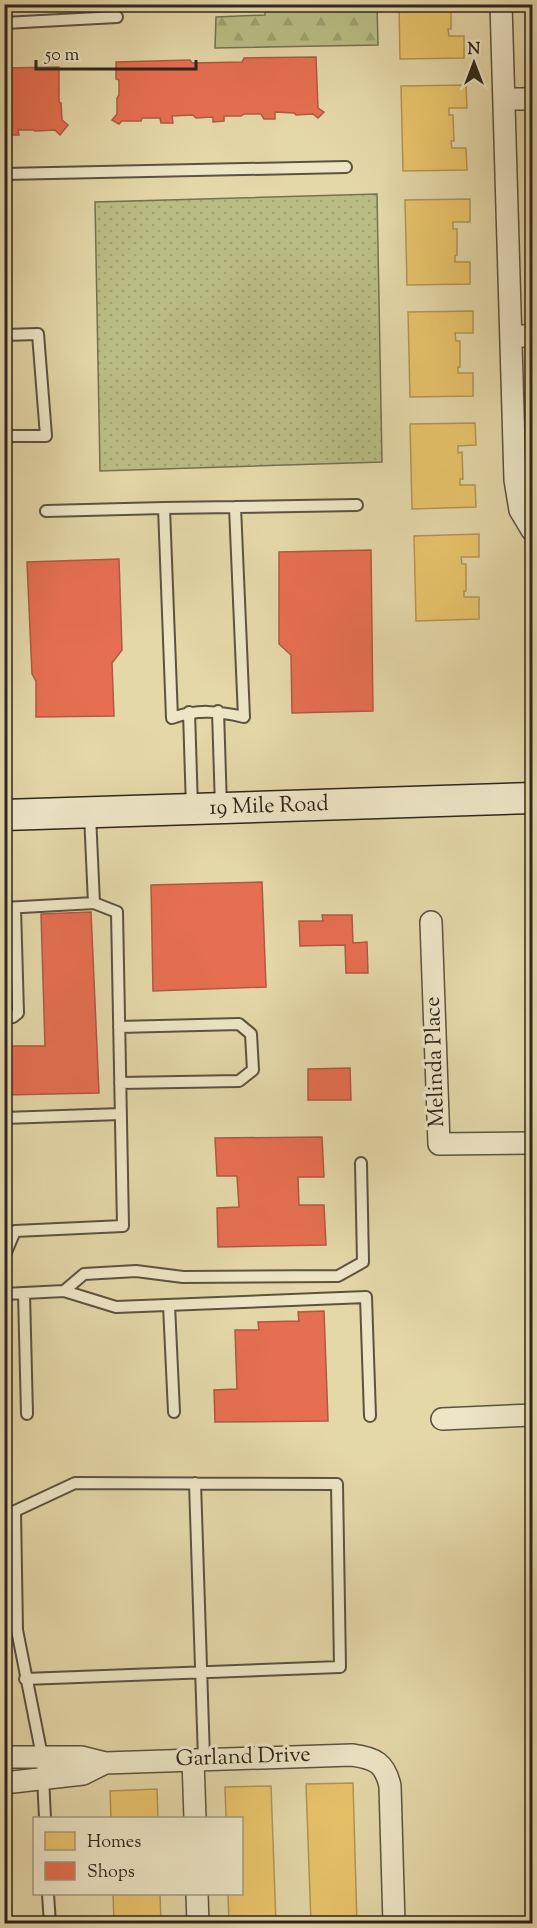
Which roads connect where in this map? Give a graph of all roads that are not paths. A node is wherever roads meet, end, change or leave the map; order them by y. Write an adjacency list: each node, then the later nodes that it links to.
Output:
1 (501, 4): 4 (street)
2 (117, 16): 3 (lane)
3 (4, 23)
4 (504, 99): 5 (street); 9 (street)
5 (532, 99)
6 (346, 167): 7 (lane)
7 (4, 174)
8 (4, 335): 10 (lane)
9 (522, 336): 15 (street)
10 (4, 436)
11 (357, 505): 12 (lane)
12 (235, 507): 13 (lane); 16 (lane)
13 (164, 508): 14 (lane); 17 (lane)
14 (46, 511)
15 (532, 530)
16 (218, 711): 17 (lane); 19 (lane)
17 (189, 712): 19 (lane)
18 (532, 798): 19 (street, 19 Mile Road)
19 (207, 809): 20 (street, 19 Mile Road)
20 (90, 813): 21 (street, 19 Mile Road); 22 (lane)
21 (4, 815)
22 (94, 903): 23 (lane); 26 (lane)
23 (10, 908): 25 (lane)
24 (431, 922): 30 (street, Melinda Place)
25 (4, 1018)
26 (119, 1027): 27 (lane); 27 (lane)
27 (120, 1083): 28 (lane)
28 (121, 1114): 29 (lane); 32 (lane)
29 (4, 1118)
30 (532, 1143)
31 (361, 1163): 33 (lane)
32 (4, 1257)
33 (64, 1291): 34 (lane); 36 (lane)
34 (24, 1293): 35 (lane); 38 (lane)
35 (4, 1294)
36 (169, 1305): 37 (lane); 40 (lane)
37 (174, 1412)
38 (27, 1414)
39 (532, 1415): 41 (street)
40 (370, 1416)
41 (442, 1419)
42 (195, 1483): 43 (lane); 43 (lane); 44 (lane)
43 (201, 1672): 44 (lane); 47 (lane)
44 (25, 1678): 45 (lane)
45 (42, 1756): 46 (street, Garland Drive); 48 (street, Garland Drive); 49 (lane)
46 (4, 1757)
47 (198, 1759): 48 (street, Garland Drive); 52 (street); 57 (street, Garland Drive)
48 (105, 1763): 49 (street, Garland Drive)
49 (44, 1780): 50 (street, Garland Drive); 51 (lane)
50 (4, 1783)
51 (45, 1817)
52 (195, 1817)
53 (48, 1895): 55 (lane)
54 (197, 1895): 56 (street)
55 (50, 1923)
56 (198, 1923)
57 (394, 1923)

